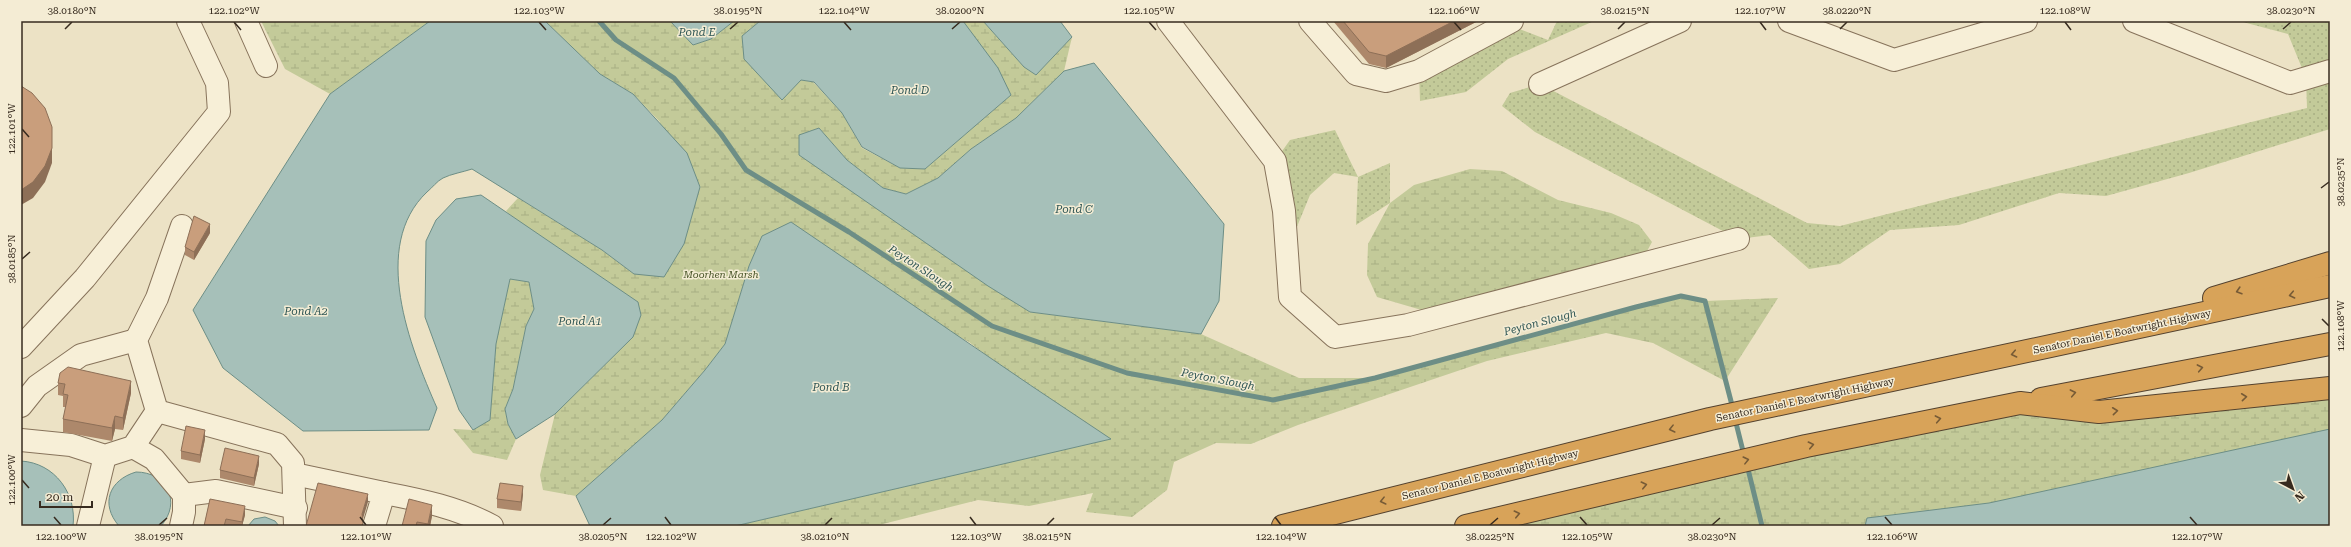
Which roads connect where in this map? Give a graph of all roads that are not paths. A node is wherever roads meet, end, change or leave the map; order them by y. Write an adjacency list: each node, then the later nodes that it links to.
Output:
1 (188, 21): 20 (lane)
2 (246, 21): 10 (lane)
3 (1168, 21): 14 (lane)
4 (1310, 21): 5 (lane)
5 (1512, 21)
6 (1680, 21): 12 (lane)
7 (1789, 21): 8 (lane)
8 (2026, 21)
9 (2134, 21): 11 (lane)
10 (266, 66)
11 (2330, 71)
12 (1540, 84)
13 (182, 226): 17 (lane)
14 (1738, 239)
15 (2330, 264): 18 (highway, one-way to 18)
16 (2330, 286): 18 (highway, Senator Daniel E Boatwright Highway, one-way to 18)
17 (136, 340): 23 (lane); 24 (lane)
18 (2062, 344): 36 (highway, Senator Daniel E Boatwright Highway, one-way to 36)
19 (2330, 344): 22 (highway, one-way to 19)
20 (21, 347)
21 (2330, 388): 22 (highway, one-way to 21)
22 (2020, 403): 37 (highway, one-way to 22)
23 (21, 406)
24 (157, 411): 26 (lane); 28 (lane)
25 (21, 440): 27 (lane)
26 (133, 447): 27 (lane); 30 (lane)
27 (104, 456): 32 (lane)
28 (294, 474): 29 (lane); 31 (lane)
29 (384, 493): 34 (lane); 35 (lane)
30 (184, 495): 31 (lane); 33 (lane)
31 (295, 517)
32 (88, 526)
33 (181, 526)
34 (374, 526)
35 (492, 526)
36 (1283, 526)
37 (1466, 526)

